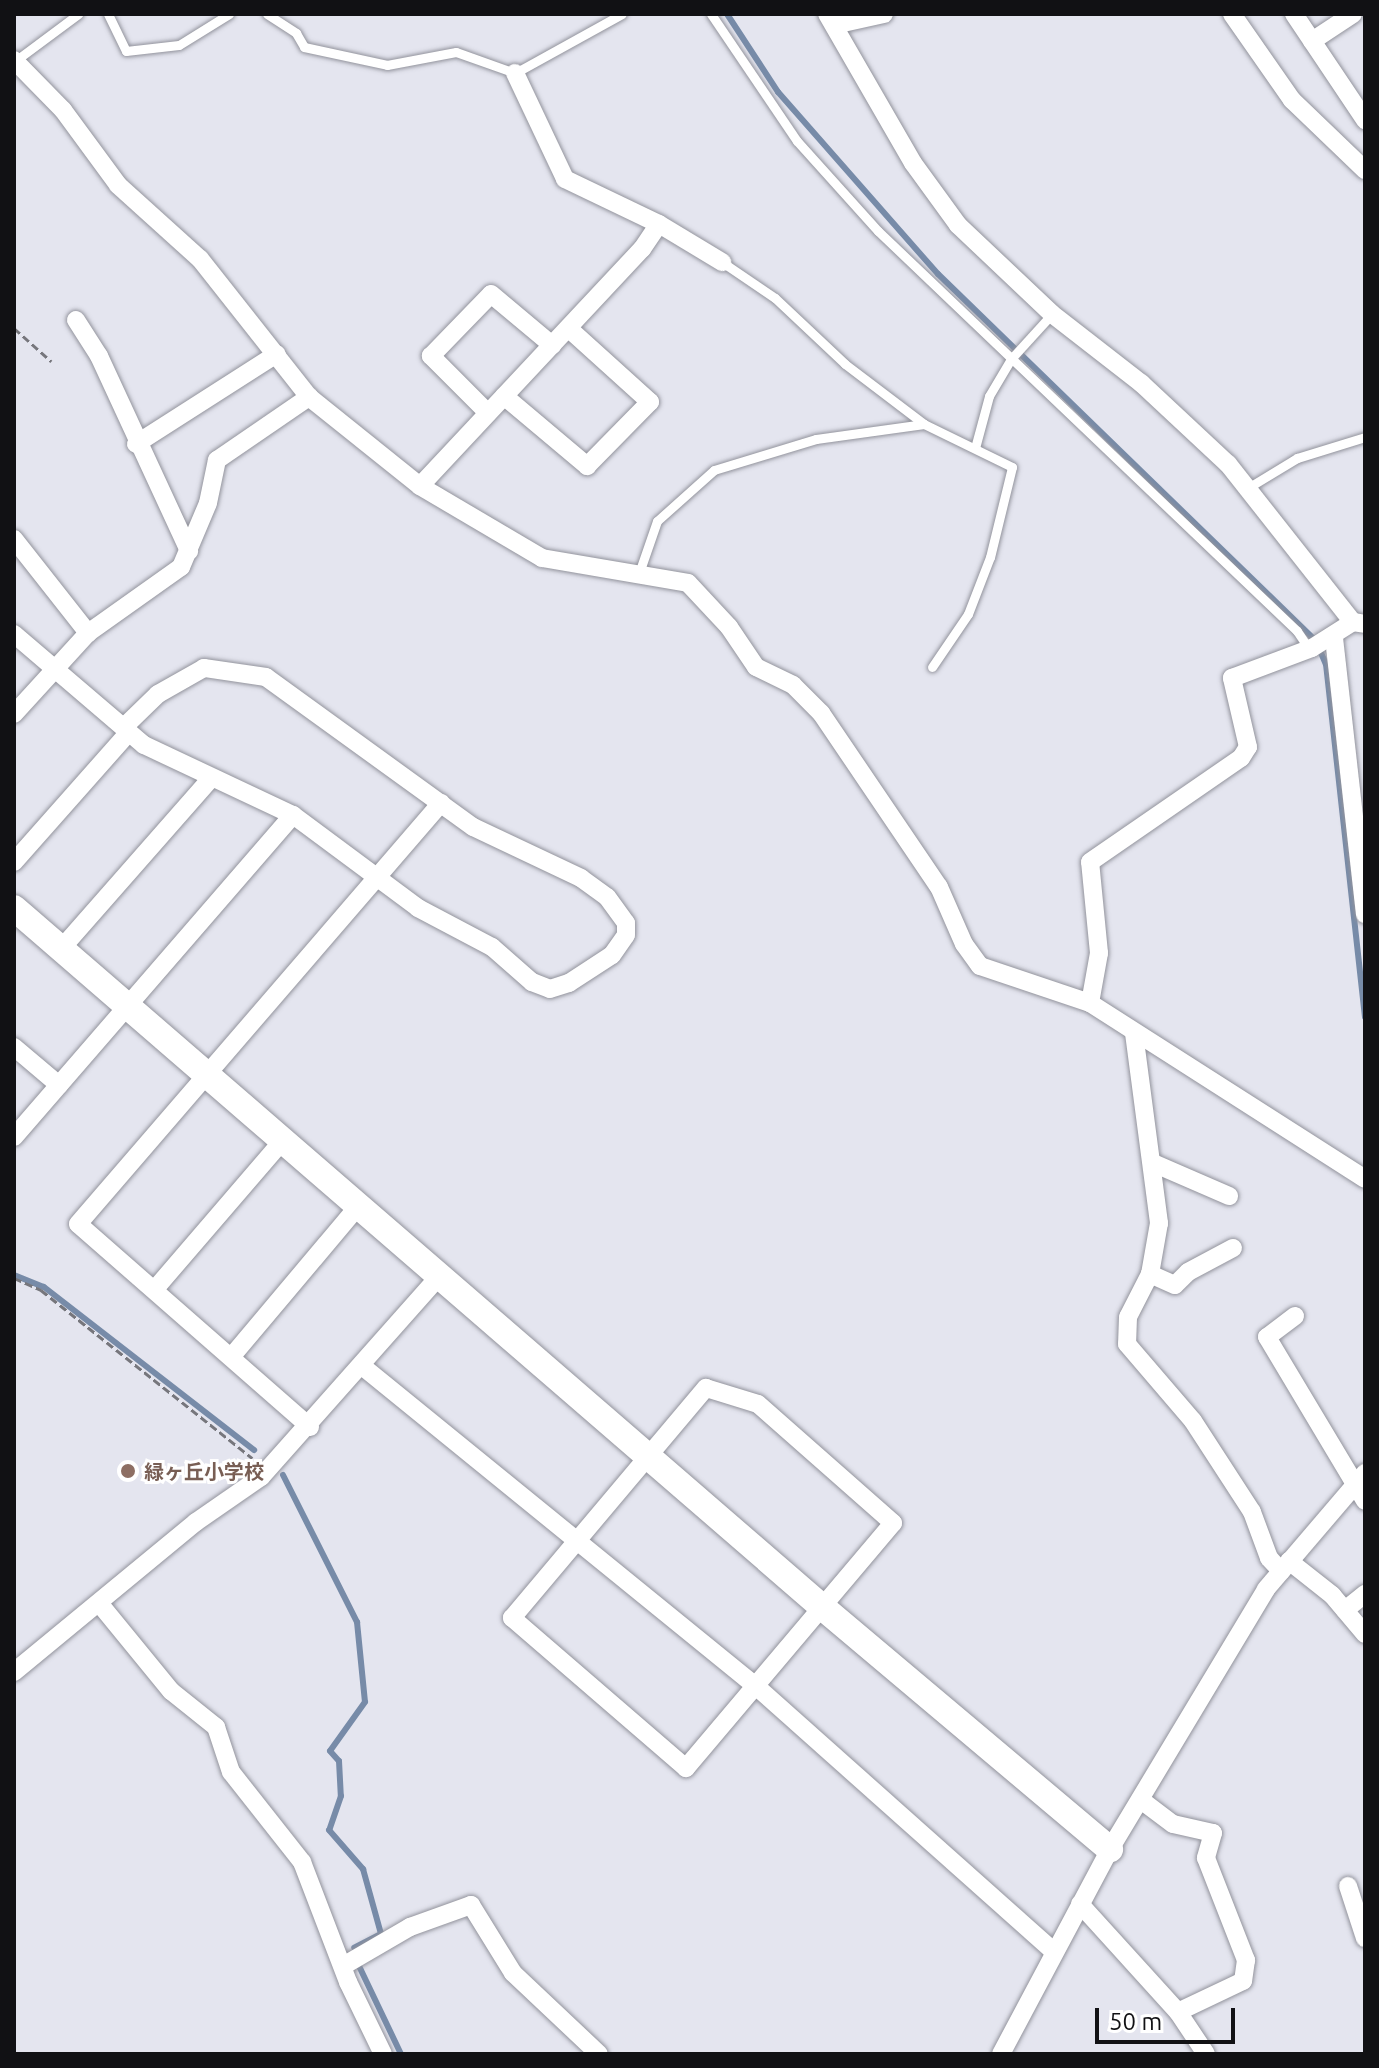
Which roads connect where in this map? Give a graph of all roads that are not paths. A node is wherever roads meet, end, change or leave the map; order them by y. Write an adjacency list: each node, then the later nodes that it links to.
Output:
1 (78, 14): 13 (lane)
2 (108, 14): 3 (lane)
3 (229, 14)
4 (267, 14): 14 (lane)
5 (622, 14): 14 (lane)
6 (711, 14): 24 (lane)
7 (884, 14): 11 (street)
8 (1232, 14): 16 (street)
9 (1294, 14): 12 (street)
10 (1353, 14): 12 (street)
11 (831, 19): 19 (street)
12 (1312, 41): 15 (street)
13 (14, 61): 23 (street)
14 (515, 73): 17 (street)
15 (1365, 120)
16 (1365, 170)
17 (659, 224): 18 (street); 21 (street)
18 (722, 262): 28 (lane)
19 (1052, 314): 24 (lane); 33 (street)
20 (76, 320): 30 (street)
21 (568, 328): 22 (street); 25 (street)
22 (552, 345): 25 (street); 27 (street)
23 (277, 354): 26 (street); 30 (street)
24 (1012, 358): 31 (lane); 40 (lane)
25 (504, 396): 27 (street)
26 (309, 397): 32 (street); 35 (street)
27 (488, 413): 32 (street)
28 (924, 424): 31 (lane); 36 (lane)
29 (1365, 437): 33 (lane)
30 (136, 444): 35 (street)
31 (975, 448): 41 (lane)
32 (420, 486): 36 (street)
33 (1246, 489): 37 (street)
34 (14, 539): 38 (street)
35 (189, 551): 38 (street)
36 (639, 573): 53 (street)
37 (1359, 623): 40 (street)
38 (88, 633): 42 (street)
39 (14, 634): 42 (street)
40 (1320, 644): 51 (street); 53 (street)
41 (932, 667)
42 (52, 668): 43 (street); 44 (street)
43 (14, 714)
44 (126, 730): 45 (street); 46 (street); 48 (street)
45 (211, 778): 47 (street); 52 (street)
46 (441, 803): 49 (street); 49 (street)
47 (293, 815): 49 (street); 54 (street)
48 (14, 862)
49 (378, 880): 57 (street)
50 (14, 908): 52 (street)
51 (1365, 914)
52 (61, 949): 54 (street)
53 (1090, 1003): 55 (street)
54 (126, 1005): 57 (street); 58 (street)
55 (1134, 1033): 61 (street); 62 (street)
56 (14, 1047): 58 (street)
57 (208, 1072): 60 (street); 68 (street)
58 (59, 1085): 59 (street)
59 (14, 1137)
60 (283, 1140): 64 (street); 68 (street)
61 (1153, 1163): 63 (street); 67 (street)
62 (1365, 1179)
63 (1229, 1196)
64 (359, 1205): 66 (street); 70 (street)
65 (1233, 1248): 67 (street)
66 (441, 1274): 71 (street); 73 (street)
67 (1150, 1274): 77 (street)
68 (155, 1289): 70 (street)
69 (1295, 1316): 74 (street)
70 (232, 1356): 72 (street)
71 (362, 1366): 72 (street); 76 (street)
72 (310, 1427): 79 (street)
73 (647, 1455): 76 (street); 80 (street); 80 (street)
74 (1359, 1480): 75 (street); 77 (street)
75 (1365, 1501)
76 (578, 1539): 84 (street); 84 (street)
77 (1285, 1566): 81 (street); 85 (street)
78 (1365, 1594): 81 (street)
79 (99, 1603): 83 (street); 91 (street)
80 (821, 1606): 84 (street); 86 (street)
81 (1345, 1610): 82 (street)
82 (1365, 1634)
83 (14, 1672)
84 (758, 1688): 90 (street)
85 (1141, 1800): 86 (street); 92 (street)
86 (1110, 1849): 88 (street)
87 (1348, 1886): 89 (street)
88 (1080, 1904): 90 (street); 92 (street)
89 (1365, 1938)
90 (1053, 1951): 95 (street)
91 (343, 1966): 93 (street); 94 (street)
92 (1178, 2012): 96 (street)
93 (383, 2054)
94 (599, 2054)
95 (1001, 2054)
96 (1206, 2054)

